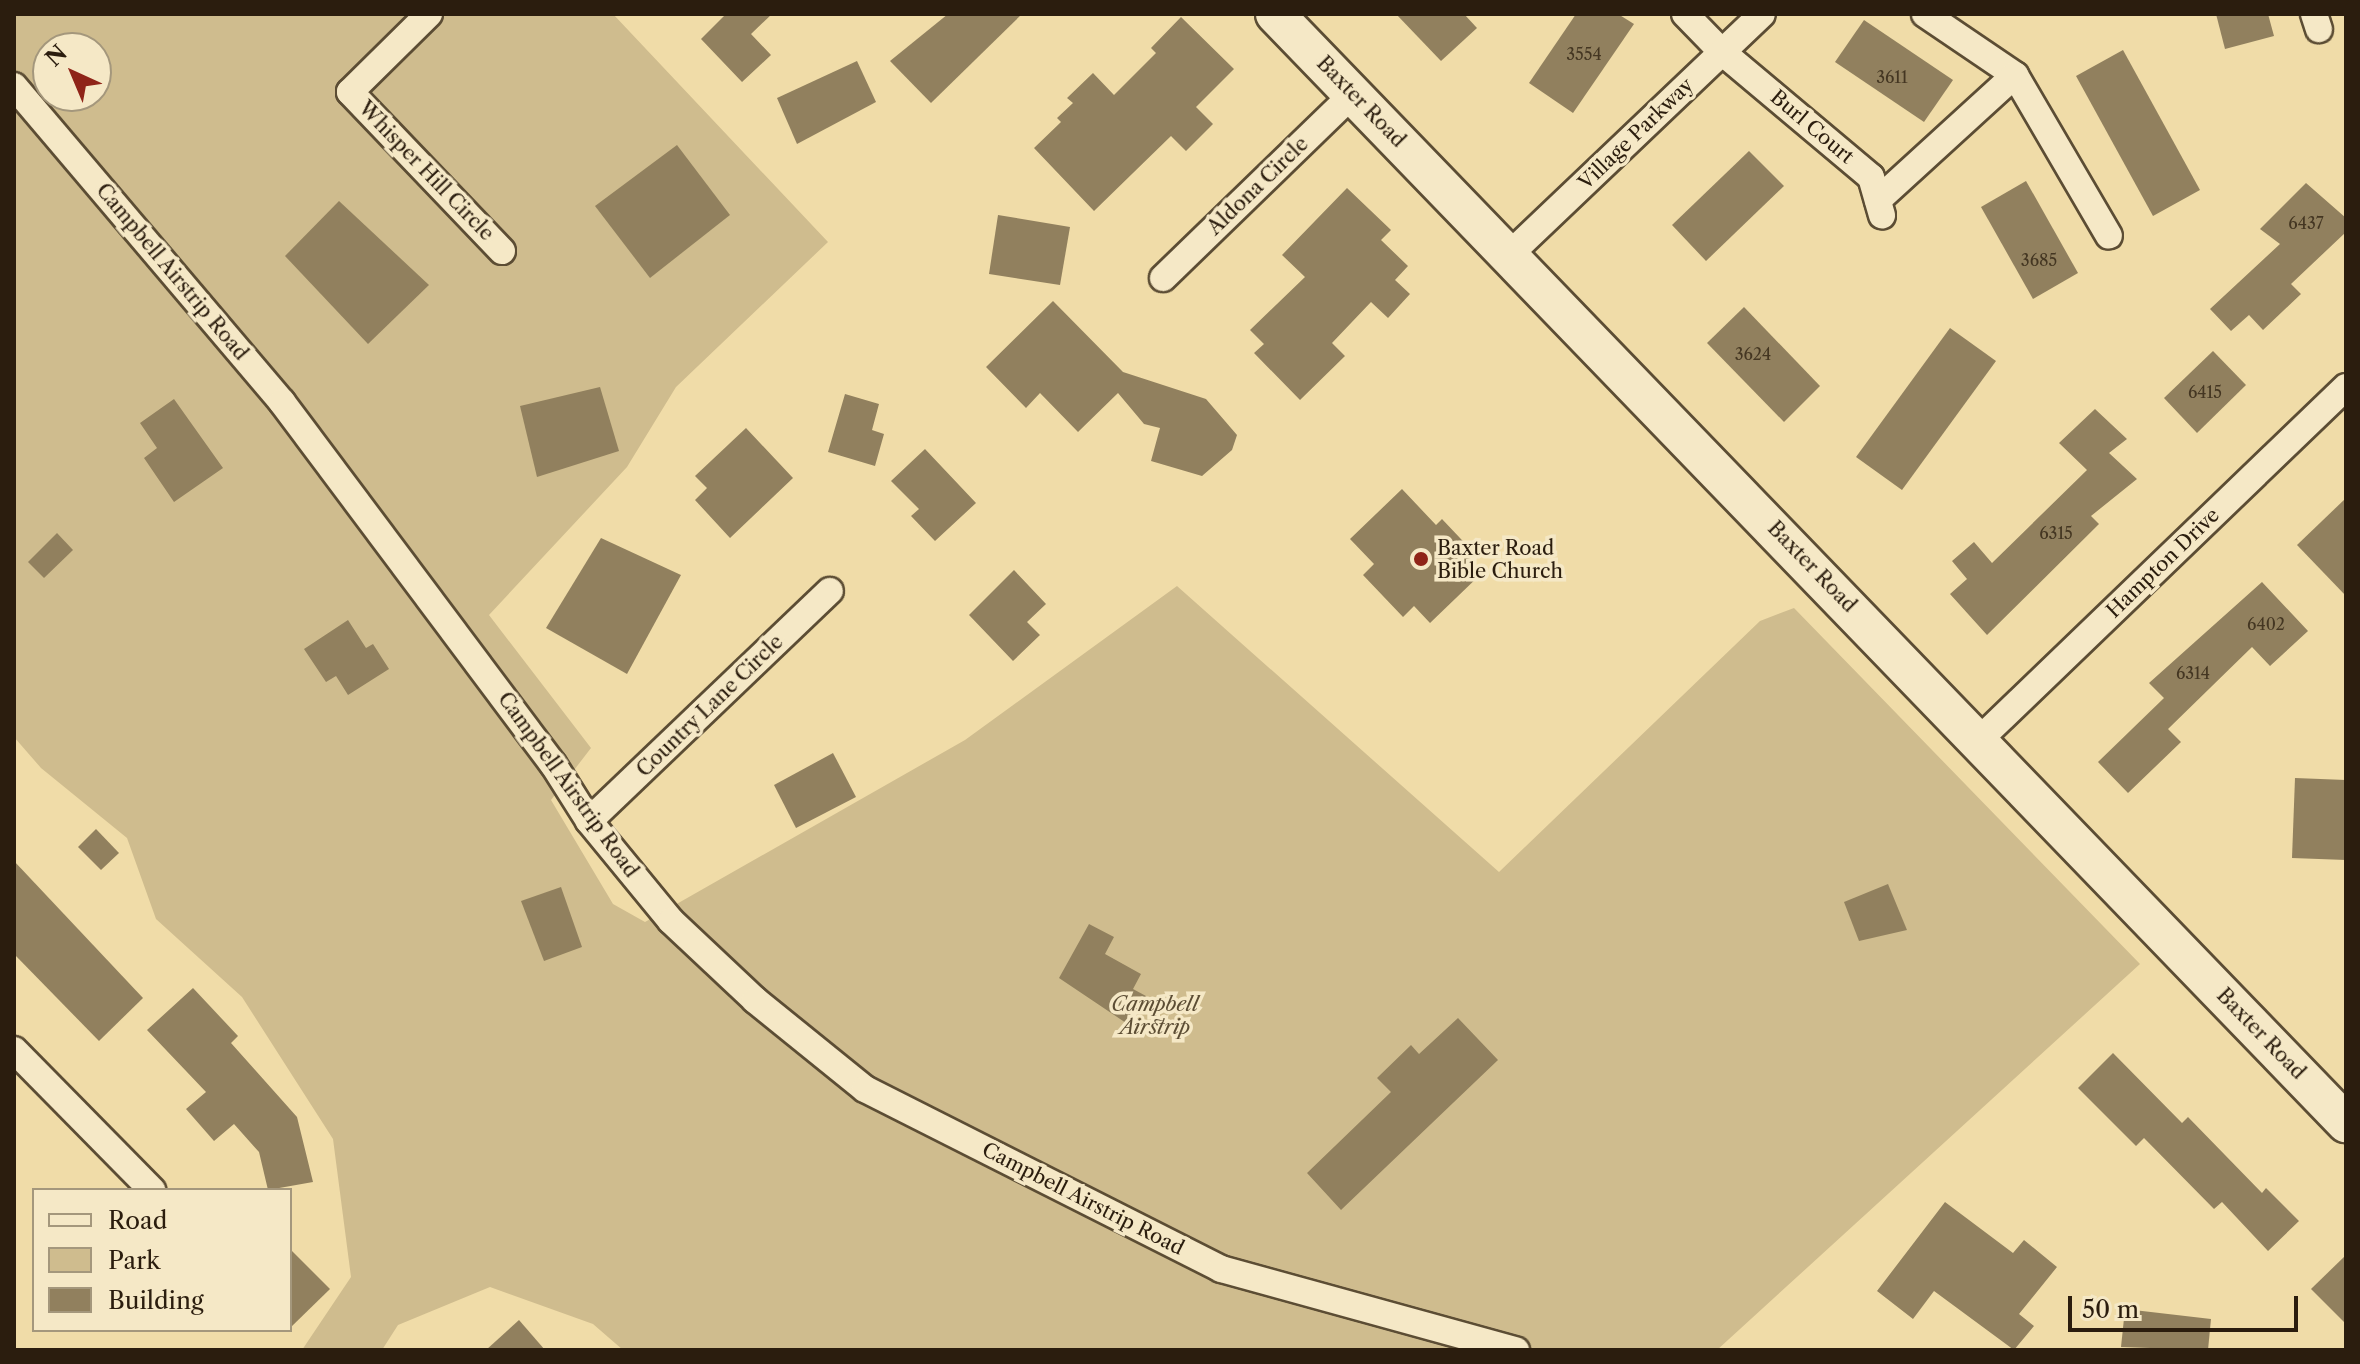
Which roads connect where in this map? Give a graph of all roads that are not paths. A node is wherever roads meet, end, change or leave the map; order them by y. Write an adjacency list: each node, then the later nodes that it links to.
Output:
1 (429, 14): 11 (street, Whisper Hill Circle)
2 (1275, 14): 9 (street, Baxter Road)
3 (1685, 14): 6 (street, Burl Court)
4 (1762, 14): 6 (street, Village Parkway)
5 (1925, 14): 7 (street)
6 (1722, 52): 7 (street, Burl Court); 12 (street, Village Parkway)
7 (2015, 75): 10 (street)
8 (14, 86): 17 (street, Campbell Airstrip Road)
9 (1353, 94): 12 (street, Baxter Road); 13 (street, Aldona Circle)
10 (2109, 236)
11 (502, 251)
12 (1509, 255): 16 (street, Baxter Road)
13 (1163, 278)
14 (2346, 387): 16 (street, Hampton Drive)
15 (830, 591): 17 (street, Country Lane Circle)
16 (1979, 740): 19 (street, Baxter Road)
17 (589, 821): 21 (street, Campbell Airstrip Road)
18 (14, 1050): 20 (street)
19 (2346, 1123)
20 (150, 1188)
21 (1516, 1350)

